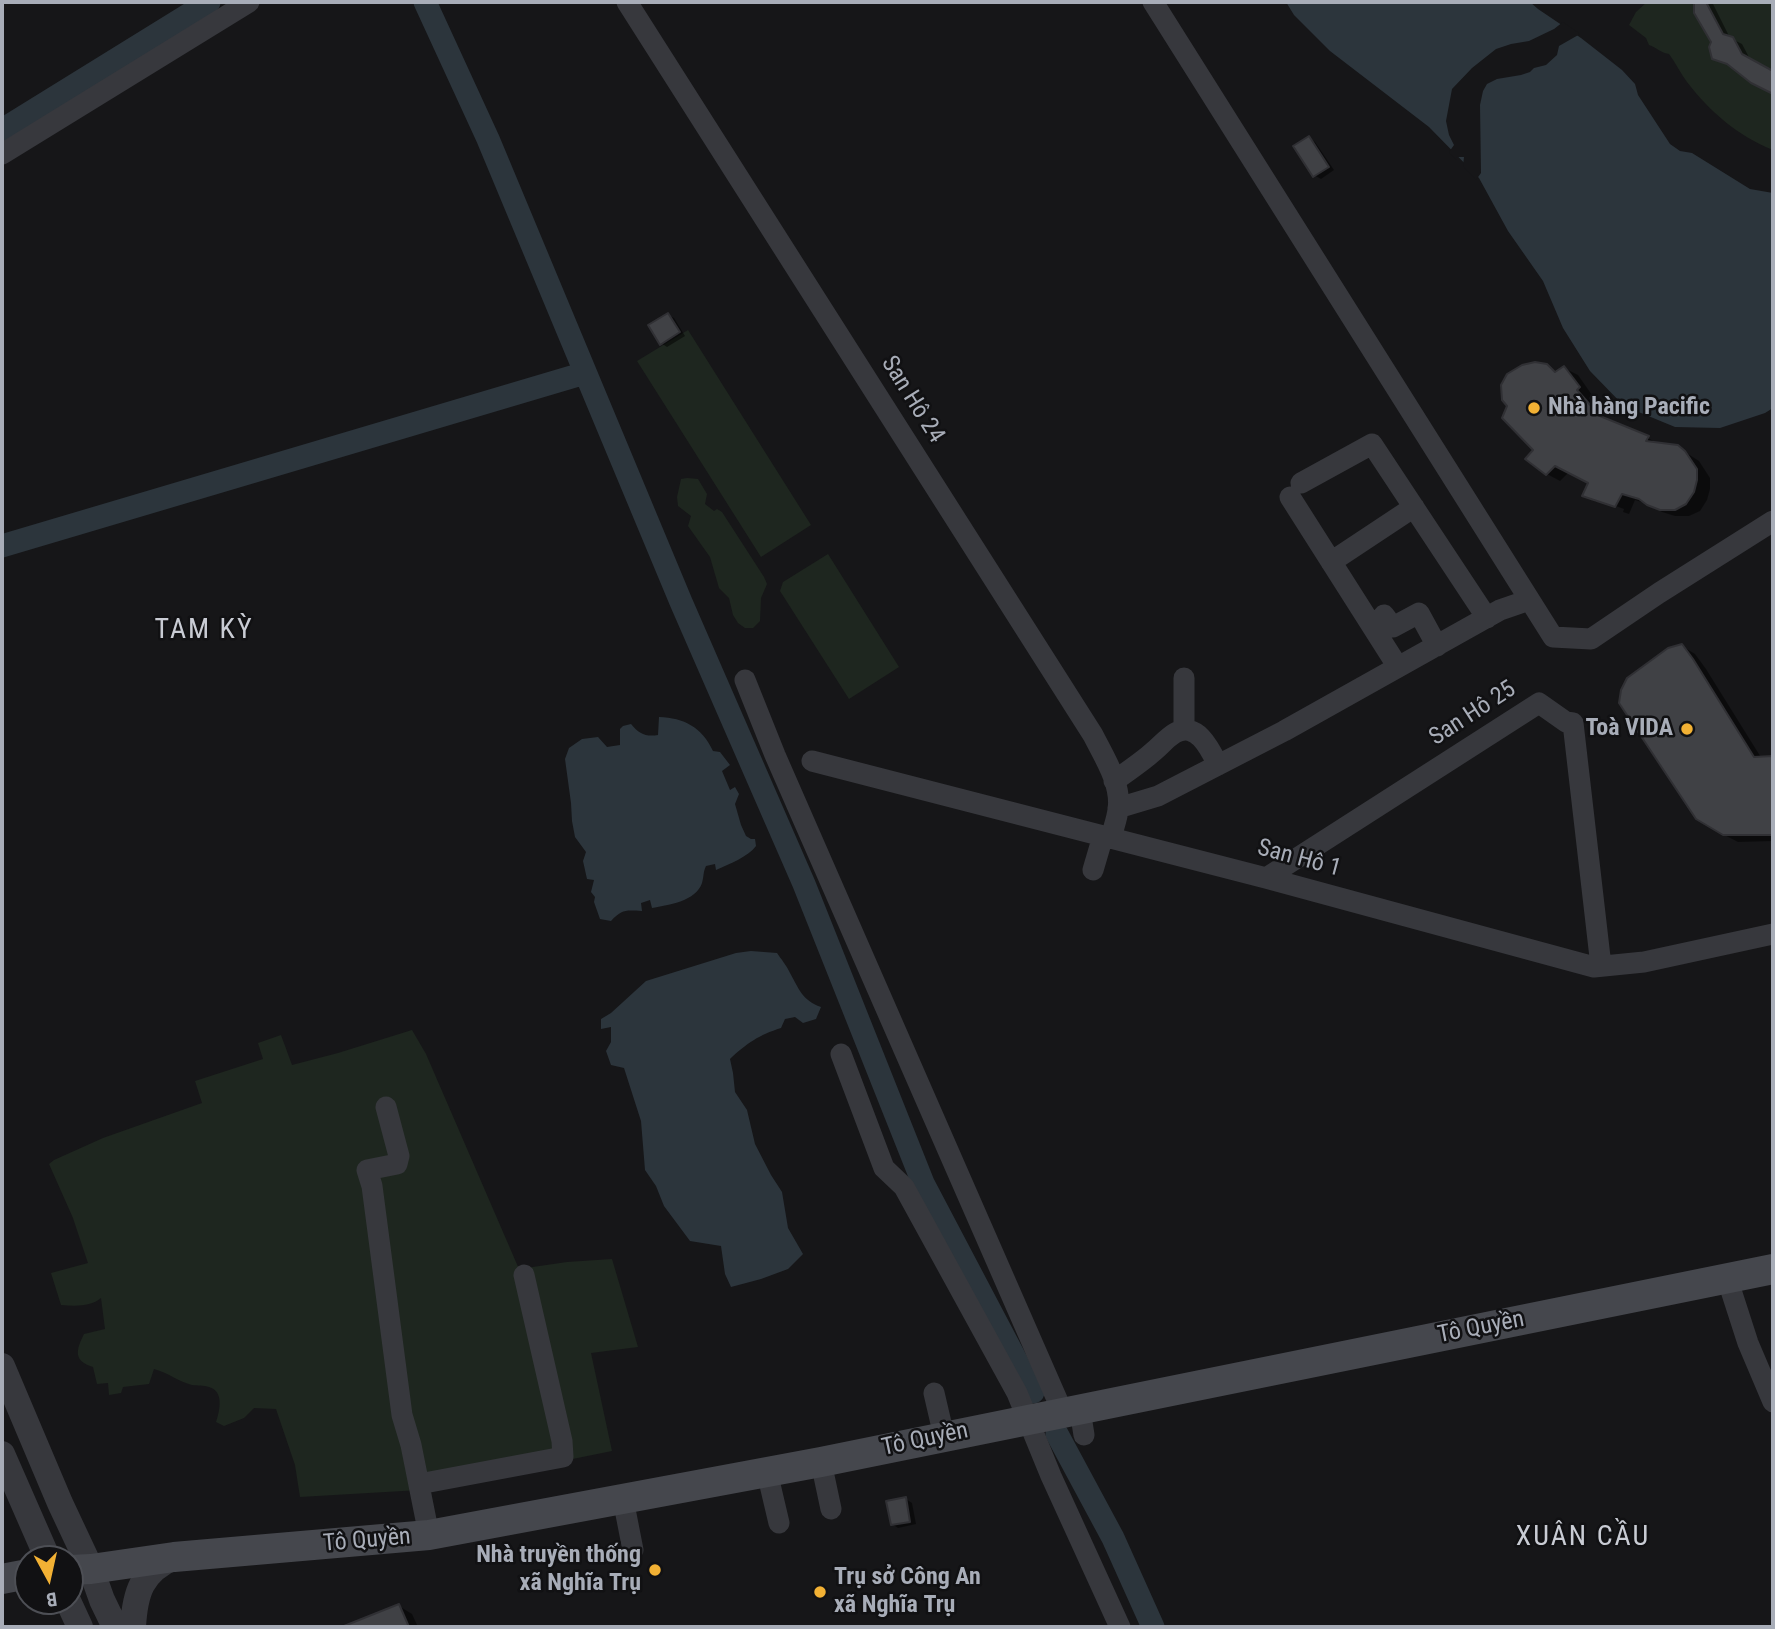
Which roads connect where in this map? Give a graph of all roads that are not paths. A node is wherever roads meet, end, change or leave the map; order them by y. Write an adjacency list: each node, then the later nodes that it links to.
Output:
1 (249, 2): 4 (street)
2 (628, 2): 18 (street, San Hô 24)
3 (1153, 2): 8 (street)
4 (2, 154)
5 (1414, 507): 7 (street); 7 (street); 10 (street)
6 (1773, 521): 8 (street)
7 (1331, 562): 12 (street)
8 (1529, 600): 10 (street)
9 (1384, 615): 11 (street)
10 (1487, 618): 11 (street)
11 (1437, 646): 12 (street)
12 (1398, 667): 17 (street)
13 (1184, 678): 15 (street)
14 (745, 680): 33 (street)
15 (1184, 729): 17 (street); 18 (street)
16 (812, 761): 20 (street, San Hô 1)
17 (1218, 765): 19 (street)
18 (1114, 781): 19 (street, San Hô 24)
19 (1118, 808): 20 (street, San Hô 24)
20 (1107, 837): 21 (street, San Hô 24); 22 (street, San Hô 1)
21 (1093, 870)
22 (1266, 878): 24 (street, San Hô 1); 24 (street, San Hô 25)
23 (1773, 934): 24 (street, San Hô 1)
24 (1601, 966)
25 (841, 1054): 34 (street)
26 (386, 1107): 39 (street)
27 (1773, 1269): 29 (main road, Tô Quyền)
28 (524, 1275): 39 (street)
29 (1727, 1278): 32 (street); 33 (main road, Tô Quyền)
30 (2, 1366): 45 (street)
31 (934, 1393): 35 (street)
32 (1773, 1402)
33 (1076, 1419): 34 (main road, Tô Quyền)
34 (1028, 1420): 35 (main road, Tô Quyền); 52 (street)
35 (944, 1436): 37 (main road, Tô Quyền)
36 (2, 1454): 44 (street)
37 (821, 1462): 38 (main road, Tô Quyền); 41 (street)
38 (767, 1472): 40 (main road, Tô Quyền); 42 (street)
39 (419, 1484): 43 (street)
40 (623, 1499): 43 (main road, Tô Quyền); 46 (street)
41 (831, 1509)
42 (779, 1523)
43 (429, 1535): 47 (main road, Tô Quyền)
44 (42, 1545)
45 (73, 1545)
46 (633, 1550)
47 (174, 1557): 48 (main road, Tô Quyền); 51 (street)
48 (84, 1569)
49 (84, 1573): 50 (street)
50 (115, 1627)
51 (133, 1627)
52 (1120, 1627)

